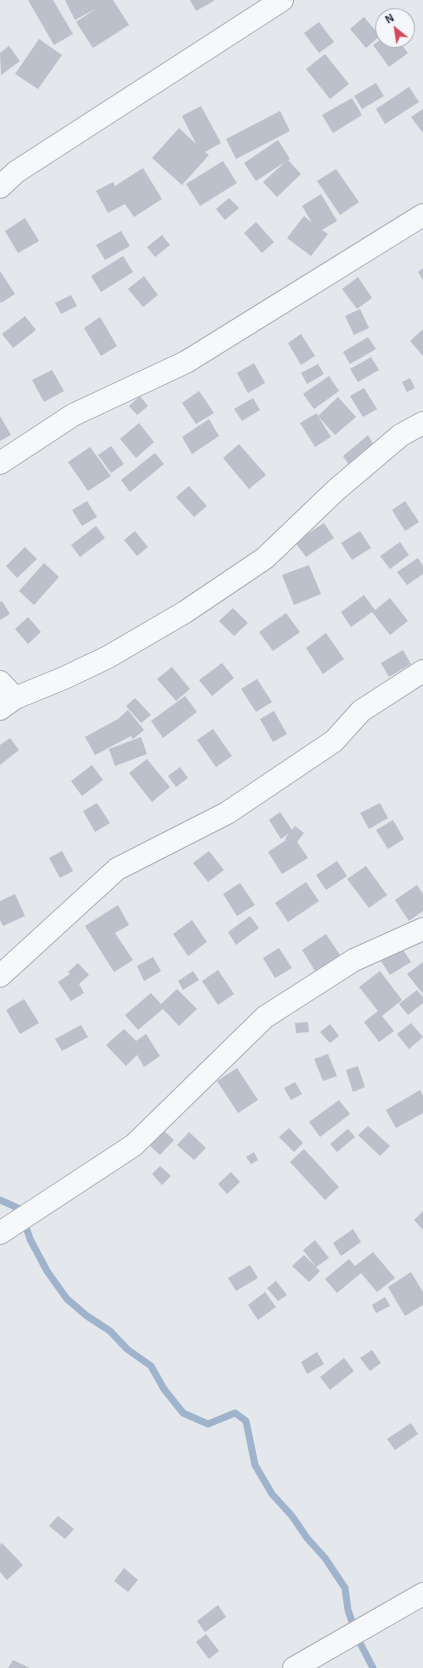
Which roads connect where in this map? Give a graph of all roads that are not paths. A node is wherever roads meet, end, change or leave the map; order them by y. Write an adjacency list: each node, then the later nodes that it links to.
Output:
1 (282, 0): 2 (street)
2 (0, 187)
3 (423, 215): 5 (street)
4 (423, 423): 8 (street)
5 (0, 463)
6 (423, 671): 10 (street)
7 (0, 682): 8 (street)
8 (7, 703)
9 (423, 929): 11 (street)
10 (0, 976)
11 (0, 1233)
12 (423, 1594): 13 (street)
13 (294, 1668)

